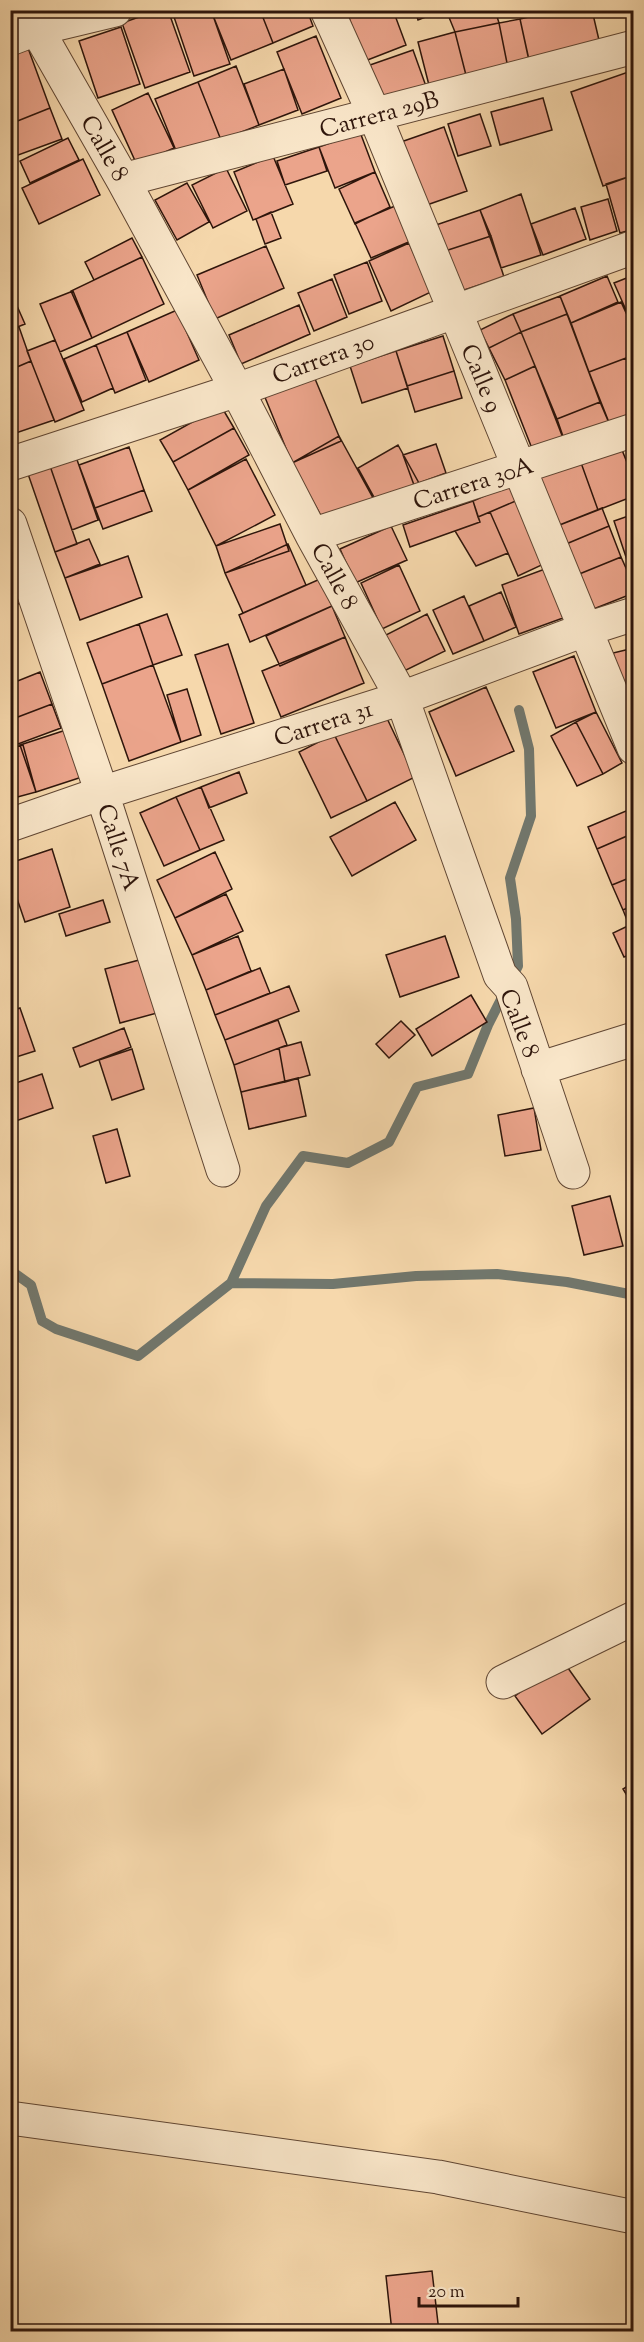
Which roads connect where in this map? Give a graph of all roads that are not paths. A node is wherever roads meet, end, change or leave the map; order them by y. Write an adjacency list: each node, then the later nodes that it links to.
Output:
1 (115, 10): 3 (street)
2 (327, 10): 5 (street, Calle 9)
3 (24, 26): 6 (street, Calle 8)
4 (633, 47): 5 (street, Carrera 29B)
5 (375, 116): 6 (street, Carrera 29B); 8 (street, Calle 9)
6 (123, 180): 9 (street, Calle 8)
7 (633, 247): 8 (street, Carrera 30)
8 (454, 310): 9 (street, Carrera 30); 12 (street, Calle 9)
9 (237, 390): 11 (street, Carrera 30); 14 (street, Calle 8)
10 (633, 430): 12 (street, Carrera 30A)
11 (10, 464)
12 (519, 468): 14 (street, Carrera 30A); 16 (street, Calle 9)
13 (10, 524): 19 (street, Calle 7A)
14 (312, 535): 17 (street, Calle 8)
15 (633, 614): 16 (street, Carrera 31)
16 (584, 630): 17 (street, Carrera 31); 18 (street, Calle 9)
17 (402, 698): 19 (street, Carrera 31); 22 (street, Calle 8)
18 (633, 748)
19 (102, 794): 20 (street, Carrera 31); 23 (street, Calle 7A)
20 (10, 825)
21 (633, 1039): 22 (street)
22 (538, 1069): 24 (street, Calle 8)
23 (223, 1170)
24 (573, 1172)
25 (633, 1618): 26 (street)
26 (503, 1682)
27 (10, 2118): 28 (street)
28 (633, 2217)

